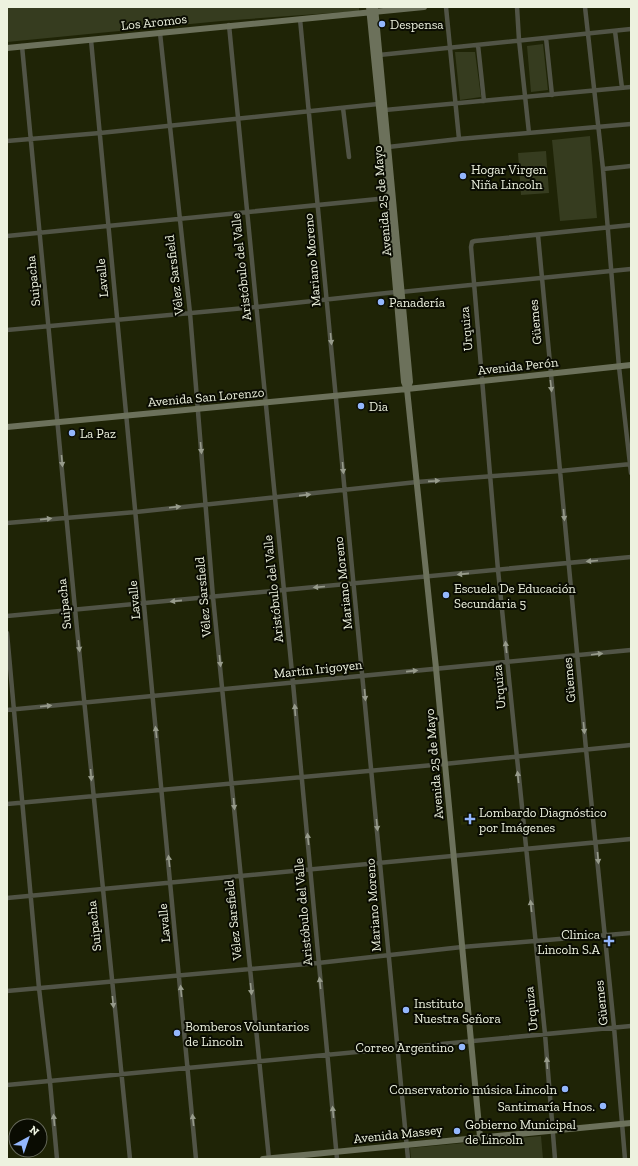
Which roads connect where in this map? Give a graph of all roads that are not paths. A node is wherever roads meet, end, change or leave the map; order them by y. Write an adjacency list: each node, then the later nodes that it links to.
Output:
1 (424, 7): 5 (main road, Los Aromos)
2 (446, 7): 18 (street)
3 (517, 7): 14 (street)
4 (585, 7): 11 (street)
5 (372, 9): 6 (main road, Los Aromos); 19 (main road, Avenida 25 de Mayo); 27 (main road, Avenida 25 de Mayo)
6 (300, 19): 7 (main road, Los Aromos); 29 (street, Mariano Moreno)
7 (229, 25): 10 (main road, Los Aromos); 30 (street, Aristóbulo del Valle)
8 (631, 29): 9 (street)
9 (615, 31): 11 (street); 21 (street)
10 (160, 33): 13 (main road, Los Aromos); 32 (street, Vélez Sarsfield)
11 (588, 34): 12 (street); 22 (street)
12 (546, 38): 14 (street); 23 (street)
13 (91, 40): 16 (main road, Los Aromos); 34 (street, Lavalle)
14 (519, 40): 15 (street); 24 (street)
15 (478, 45): 18 (street); 25 (street)
16 (22, 46): 17 (main road, Los Aromos); 36 (street, Suipacha)
17 (7, 48)
18 (449, 48): 19 (street); 26 (street)
19 (379, 55): 27 (main road, Avenida 25 de Mayo)
20 (631, 87): 21 (street)
21 (622, 88): 22 (street)
22 (595, 91): 23 (street); 33 (street)
23 (552, 95): 24 (street)
24 (526, 97): 25 (street); 35 (street)
25 (484, 101): 26 (street)
26 (455, 103): 27 (street); 37 (street)
27 (382, 107): 28 (street); 39 (main road, Avenida 25 de Mayo); 43 (main road, Avenida 25 de Mayo)
28 (343, 108): 29 (street); 40 (street)
29 (308, 111): 30 (street); 44 (street, Mariano Moreno)
30 (239, 119): 32 (street); 45 (street, Aristóbulo del Valle)
31 (631, 124): 33 (street)
32 (171, 125): 34 (street); 46 (street, Vélez Sarsfield)
33 (598, 127): 35 (street); 42 (street)
34 (100, 133): 36 (street); 47 (street, Lavalle)
35 (529, 133): 37 (street)
36 (30, 139): 38 (street); 50 (street, Suipacha)
37 (459, 139): 39 (street)
38 (7, 141)
39 (388, 147): 43 (main road, Avenida 25 de Mayo)
40 (349, 157)
41 (631, 166): 42 (street)
42 (603, 169): 49 (street)
43 (391, 198): 44 (street); 57 (main road, Avenida 25 de Mayo)
44 (318, 205): 45 (street); 58 (street, Mariano Moreno)
45 (247, 212): 46 (street); 59 (street, Aristóbulo del Valle)
46 (179, 220): 47 (street); 60 (street, Vélez Sarsfield)
47 (109, 225): 50 (street); 61 (street, Lavalle)
48 (631, 225): 49 (street)
49 (607, 227): 51 (street); 54 (street)
50 (39, 233): 52 (street); 62 (street, Suipacha)
51 (538, 235): 55 (street, Güemes); 56 (street, Urquiza)
52 (7, 236)
53 (631, 269): 54 (street)
54 (611, 271): 55 (street); 65 (street)
55 (542, 278): 56 (street); 66 (street, Güemes)
56 (473, 285): 57 (street); 67 (street, Urquiza)
57 (398, 292): 58 (street); 68 (main road, Avenida 25 de Mayo)
58 (327, 300): 59 (street); 69 (street, Mariano Moreno, one-way to 69)
59 (257, 308): 60 (street); 70 (street, Aristóbulo del Valle)
60 (190, 313): 61 (street); 71 (street, Vélez Sarsfield)
61 (116, 321): 62 (street); 72 (street, Lavalle)
62 (48, 326): 63 (street); 73 (street, Suipacha)
63 (7, 330)
64 (631, 365): 65 (main road, Avenida Perón)
65 (619, 366): 66 (main road, Avenida Perón); 75 (street)
66 (550, 373): 67 (main road, Avenida Perón); 76 (street, Güemes, one-way to 76)
67 (482, 381): 68 (main road, Avenida Perón); 78 (street, Urquiza)
68 (407, 389): 69 (main road, Avenida San Lorenzo); 79 (main road, Avenida 25 de Mayo)
69 (336, 396): 70 (main road, Avenida San Lorenzo); 80 (street, Mariano Moreno, one-way to 80)
70 (266, 403): 71 (main road, Avenida San Lorenzo); 81 (street, Aristóbulo del Valle)
71 (198, 409): 72 (main road, Avenida San Lorenzo); 82 (street, Vélez Sarsfield, one-way to 82)
72 (127, 415): 73 (main road, Avenida San Lorenzo); 83 (street, Lavalle)
73 (58, 422): 74 (main road, Avenida San Lorenzo); 84 (street, Suipacha, one-way to 84)
74 (7, 427)
75 (631, 464): 76 (street); 77 (street)
76 (560, 471): 78 (street); 87 (street, Güemes, one-way to 87)
77 (631, 473)
78 (491, 477): 79 (street, one-way to 78); 88 (street, Urquiza)
79 (417, 482): 80 (street); 89 (main road, Avenida 25 de Mayo)
80 (345, 491): 81 (street, one-way to 80); 90 (street, Mariano Moreno)
81 (275, 498): 82 (street); 91 (street, Aristóbulo del Valle)
82 (206, 504): 83 (street, one-way to 82); 92 (street, Vélez Sarsfield)
83 (136, 512): 84 (street); 93 (street, Lavalle)
84 (67, 517): 85 (street, one-way to 84); 94 (street, Suipacha)
85 (7, 523)
86 (631, 557): 87 (street, one-way to 87)
87 (568, 563): 88 (street); 98 (street, Güemes)
88 (498, 570): 89 (street, one-way to 89); 99 (street, Urquiza, one-way to 88)
89 (427, 578): 90 (street); 100 (main road, Avenida 25 de Mayo)
90 (354, 584): 91 (street, one-way to 91); 101 (street, Mariano Moreno)
91 (283, 591): 92 (street); 102 (street, Aristóbulo del Valle)
92 (213, 597): 93 (street, one-way to 93); 103 (street, Vélez Sarsfield, one-way to 103)
93 (145, 604): 94 (street); 104 (street, Lavalle)
94 (75, 610): 95 (street); 105 (street, Suipacha, one-way to 105)
95 (7, 616)
96 (7, 633): 106 (street)
97 (631, 650): 98 (street, Martín Irigoyen, one-way to 97)
98 (578, 656): 99 (street, Martín Irigoyen); 109 (street, Güemes, one-way to 109)
99 (508, 663): 100 (street, Martín Irigoyen); 110 (street, Urquiza)
100 (436, 668): 101 (street, Martín Irigoyen, one-way to 100); 111 (main road, Avenida 25 de Mayo)
101 (363, 676): 102 (street, Martín Irigoyen); 112 (street, Mariano Moreno, one-way to 112)
102 (293, 683): 103 (street, Martín Irigoyen); 113 (street, Aristóbulo del Valle, one-way to 102)
103 (223, 690): 104 (street, Martín Irigoyen); 114 (street, Vélez Sarsfield)
104 (152, 697): 105 (street, Martín Irigoyen); 115 (street, Lavalle, one-way to 104)
105 (86, 702): 106 (street, Martín Irigoyen, one-way to 105); 116 (street, Suipacha, one-way to 116)
106 (15, 709): 107 (street, Martín Irigoyen); 117 (street)
107 (7, 710)
108 (631, 745): 109 (street)
109 (586, 749): 110 (street); 120 (street, Güemes)
110 (516, 756): 111 (street); 121 (street, Urquiza, one-way to 110)
111 (444, 764): 112 (street); 122 (main road, Avenida 25 de Mayo)
112 (372, 770): 113 (street); 123 (street, Mariano Moreno, one-way to 123)
113 (301, 777): 114 (street); 124 (street, Aristóbulo del Valle, one-way to 113)
114 (232, 783): 115 (street); 125 (street, Vélez Sarsfield, one-way to 125)
115 (162, 790): 116 (street); 126 (street, Lavalle, one-way to 115)
116 (92, 796): 117 (street); 127 (street, Suipacha)
117 (24, 802): 118 (street); 128 (street)
118 (7, 804)
119 (631, 839): 120 (street)
120 (596, 842): 121 (street); 131 (street, Güemes, one-way to 131)
121 (525, 848): 122 (street); 132 (street, Urquiza, one-way to 121)
122 (453, 855): 123 (street); 133 (main road, Avenida 25 de Mayo)
123 (381, 862): 124 (street); 134 (street, Mariano Moreno)
124 (311, 869): 125 (street); 135 (street, Aristóbulo del Valle)
125 (240, 876): 126 (street); 136 (street, Vélez Sarsfield)
126 (171, 882): 127 (street); 137 (street, Lavalle)
127 (102, 889): 128 (street); 138 (street, Suipacha)
128 (32, 896): 129 (street); 139 (street)
129 (7, 898)
130 (631, 933): 131 (street)
131 (605, 936): 132 (street); 142 (street, Güemes)
132 (535, 942): 133 (street); 143 (street, Urquiza)
133 (462, 947): 134 (street); 144 (main road, Avenida 25 de Mayo)
134 (388, 955): 135 (street); 145 (street, Mariano Moreno)
135 (318, 963): 136 (street); 146 (street, Aristóbulo del Valle, one-way to 135)
136 (249, 968): 137 (street); 147 (street, Vélez Sarsfield, one-way to 147)
137 (180, 975): 138 (street); 148 (street, Lavalle, one-way to 137)
138 (111, 982): 139 (street); 149 (street, Suipacha, one-way to 149)
139 (39, 988): 140 (street); 150 (street)
140 (7, 991)
141 (631, 1026): 142 (street)
142 (614, 1027): 143 (street); 153 (street, Güemes)
143 (545, 1034): 144 (street); 154 (street, Urquiza, one-way to 143)
144 (471, 1040): 145 (street); 155 (main road, Avenida 25 de Mayo)
145 (398, 1047): 146 (street); 156 (street, Mariano Moreno)
146 (327, 1055): 147 (street); 157 (street, Aristóbulo del Valle, one-way to 146)
147 (258, 1062): 148 (street); 162 (street, Vélez Sarsfield)
148 (187, 1068): 149 (street); 160 (street, Lavalle, one-way to 148)
149 (121, 1075): 150 (street); 159 (street, Suipacha)
150 (50, 1082): 151 (street); 158 (street, one-way to 150)
151 (7, 1085)
152 (631, 1123): 153 (main road, Avenida Massey)
153 (622, 1124): 154 (main road, Avenida Massey); 166 (street, Güemes)
154 (552, 1130): 155 (main road, Avenida Massey); 165 (street, Urquiza)
155 (480, 1137): 156 (main road, Avenida Massey)
156 (407, 1144): 157 (main road, Avenida Massey); 164 (street, Mariano Moreno)
157 (336, 1151): 162 (main road, Avenida Massey); 163 (street, Aristóbulo del Valle)
158 (57, 1159)
159 (130, 1159)
160 (196, 1159)
161 (263, 1159): 162 (main road, Avenida Massey)
162 (268, 1159)
163 (337, 1159)
164 (408, 1159)
165 (555, 1159)
166 (625, 1159)

